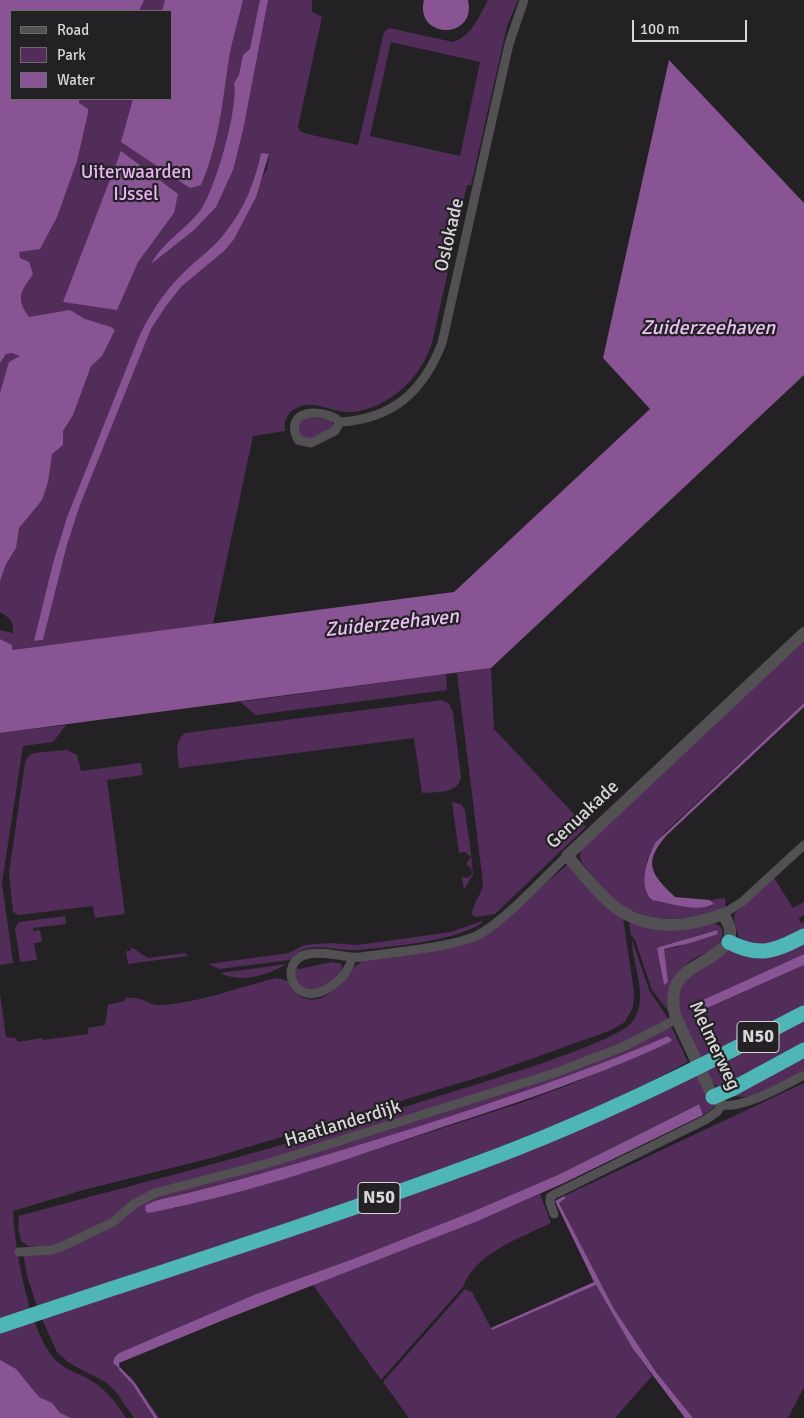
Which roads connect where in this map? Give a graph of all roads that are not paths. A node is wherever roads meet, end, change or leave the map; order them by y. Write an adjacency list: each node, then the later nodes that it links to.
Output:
1 (524, 0): 2 (street, Oslokade)
2 (340, 422): 2 (street, Oslokade)
3 (804, 633): 5 (street, Genuakade)
4 (804, 845): 6 (street)
5 (567, 856): 6 (street); 9 (street, Genuakade)
6 (723, 914): 8 (street)
7 (804, 936): 8 (highway)
8 (729, 942): 11 (street, Melmerweg)
9 (352, 958): 9 (street, Genuakade)
10 (804, 1013): 17 (highway, N50)
11 (676, 1019): 14 (street, Melmerweg); 16 (street, Haatlanderdijk)
12 (804, 1050): 14 (highway, N50)
13 (804, 1075): 14 (street, Melmerweg)
14 (718, 1101): 15 (street, Melmerweg)
15 (554, 1214)
16 (19, 1252)
17 (0, 1326)

